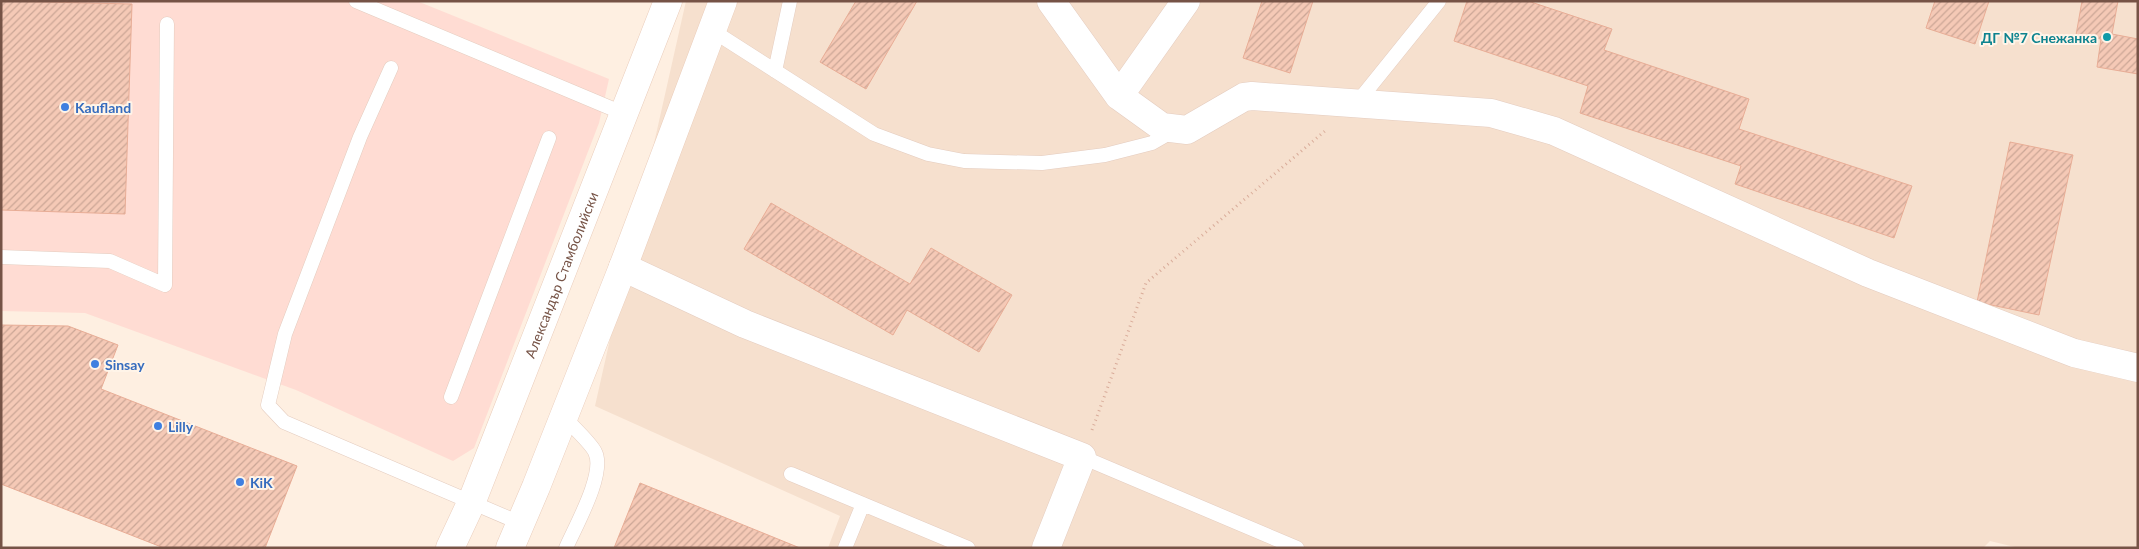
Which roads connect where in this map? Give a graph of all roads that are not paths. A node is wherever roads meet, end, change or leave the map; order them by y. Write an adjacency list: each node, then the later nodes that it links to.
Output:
1 (356, 1): 14 (lane)
2 (668, 1): 14 (street, Александър Стамболийски)
3 (723, 1): 9 (street)
4 (790, 1): 11 (lane)
5 (1051, 1): 12 (street)
6 (1186, 1): 12 (street)
7 (1440, 1): 13 (lane)
8 (167, 24): 17 (lane)
9 (713, 31): 11 (lane); 18 (street)
10 (390, 68): 24 (lane)
11 (775, 71): 15 (lane)
12 (1118, 96): 15 (street)
13 (1356, 105): 15 (street); 19 (street)
14 (624, 114): 24 (street, Александър Стамболийски)
15 (1175, 130)
16 (549, 138): 20 (lane)
17 (1, 257)
18 (623, 267): 21 (street); 22 (street)
19 (2138, 368)
20 (450, 397)
21 (564, 417): 26 (street); 29 (lane)
22 (1082, 457): 32 (street); 33 (lane)
23 (791, 474): 25 (lane)
24 (472, 501): 26 (lane); 27 (street, Александър Стамболийски)
25 (863, 504): 30 (lane); 31 (lane)
26 (520, 523): 28 (street)
27 (450, 548)
28 (510, 548)
29 (566, 548)
30 (845, 548)
31 (968, 548)
32 (1046, 548)
33 (1297, 548)

